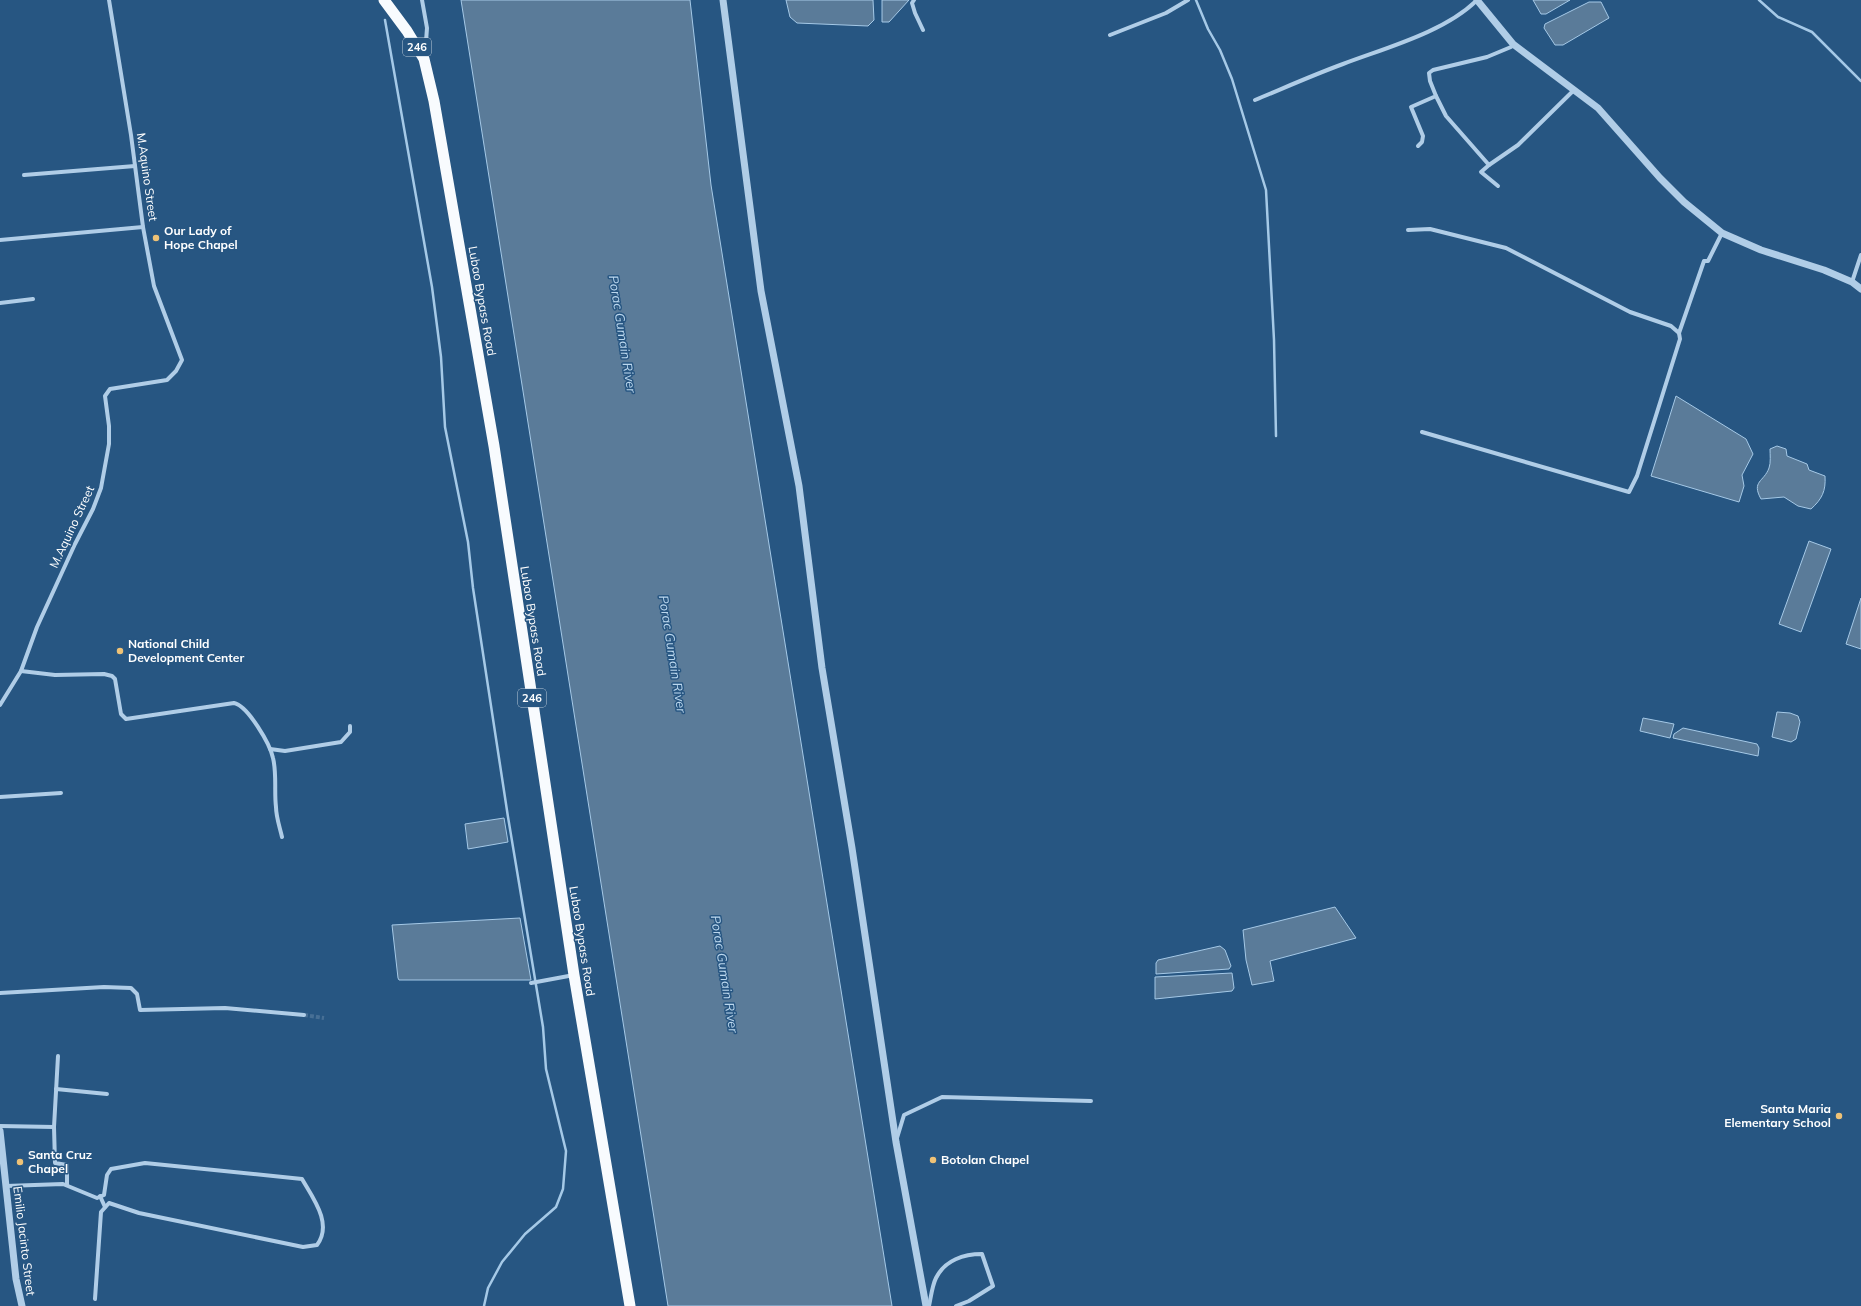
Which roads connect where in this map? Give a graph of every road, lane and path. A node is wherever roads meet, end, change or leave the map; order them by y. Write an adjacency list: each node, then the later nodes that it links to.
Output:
1 (109, 0): 17 (street, M.Aquino Street)
2 (384, 0): 11 (highway, Lubao Bypass Road / 246)
3 (422, 0): 11 (street)
4 (724, 0): 49 (street)
5 (914, 0): 8 (street)
6 (1188, 0): 9 (street)
7 (1477, 0): 10 (street); 14 (street)
8 (923, 30)
9 (1110, 35)
10 (1513, 44): 12 (street); 13 (street)
11 (424, 59): 38 (highway, Lubao Bypass Road / 246)
12 (1574, 90): 16 (street); 22 (street)
13 (1436, 96): 15 (street); 16 (street)
14 (1255, 100)
15 (1418, 146)
16 (1489, 165): 19 (street)
17 (135, 166): 18 (street); 20 (street, M.Aquino Street)
18 (24, 175)
19 (1498, 186)
20 (143, 227): 23 (street); 31 (street, M.Aquino Street)
21 (1408, 230): 29 (street)
22 (1722, 233): 25 (street); 29 (street)
23 (0, 240)
24 (1861, 255): 25 (street)
25 (1852, 282): 26 (street)
26 (1861, 289)
27 (33, 299): 28 (street)
28 (0, 303)
29 (1679, 333): 30 (street)
30 (1422, 432)
31 (21, 671): 32 (street, M.Aquino Street); 34 (street)
32 (0, 705)
33 (350, 726): 34 (street)
34 (270, 750): 37 (street)
35 (61, 793): 36 (street)
36 (0, 797)
37 (282, 838)
38 (574, 975): 39 (street); 55 (highway, Lubao Bypass Road / 246)
39 (531, 982)
40 (0, 993): 41 (street)
41 (304, 1015)
42 (58, 1056): 43 (street)
43 (56, 1089): 44 (street); 47 (street)
44 (107, 1094)
45 (1091, 1101): 49 (street)
46 (0, 1126): 47 (street)
47 (54, 1127): 50 (street)
48 (0, 1131): 51 (street, Emilio Jacinto Street)
49 (896, 1142): 57 (street)
50 (67, 1185): 51 (street); 52 (street)
51 (6, 1186): 56 (street, Emilio Jacinto Street)
52 (100, 1196): 53 (street); 53 (street)
53 (105, 1207): 54 (street)
54 (95, 1299)
55 (629, 1301)
56 (22, 1306)
57 (927, 1306): 58 (street)
58 (956, 1306)

